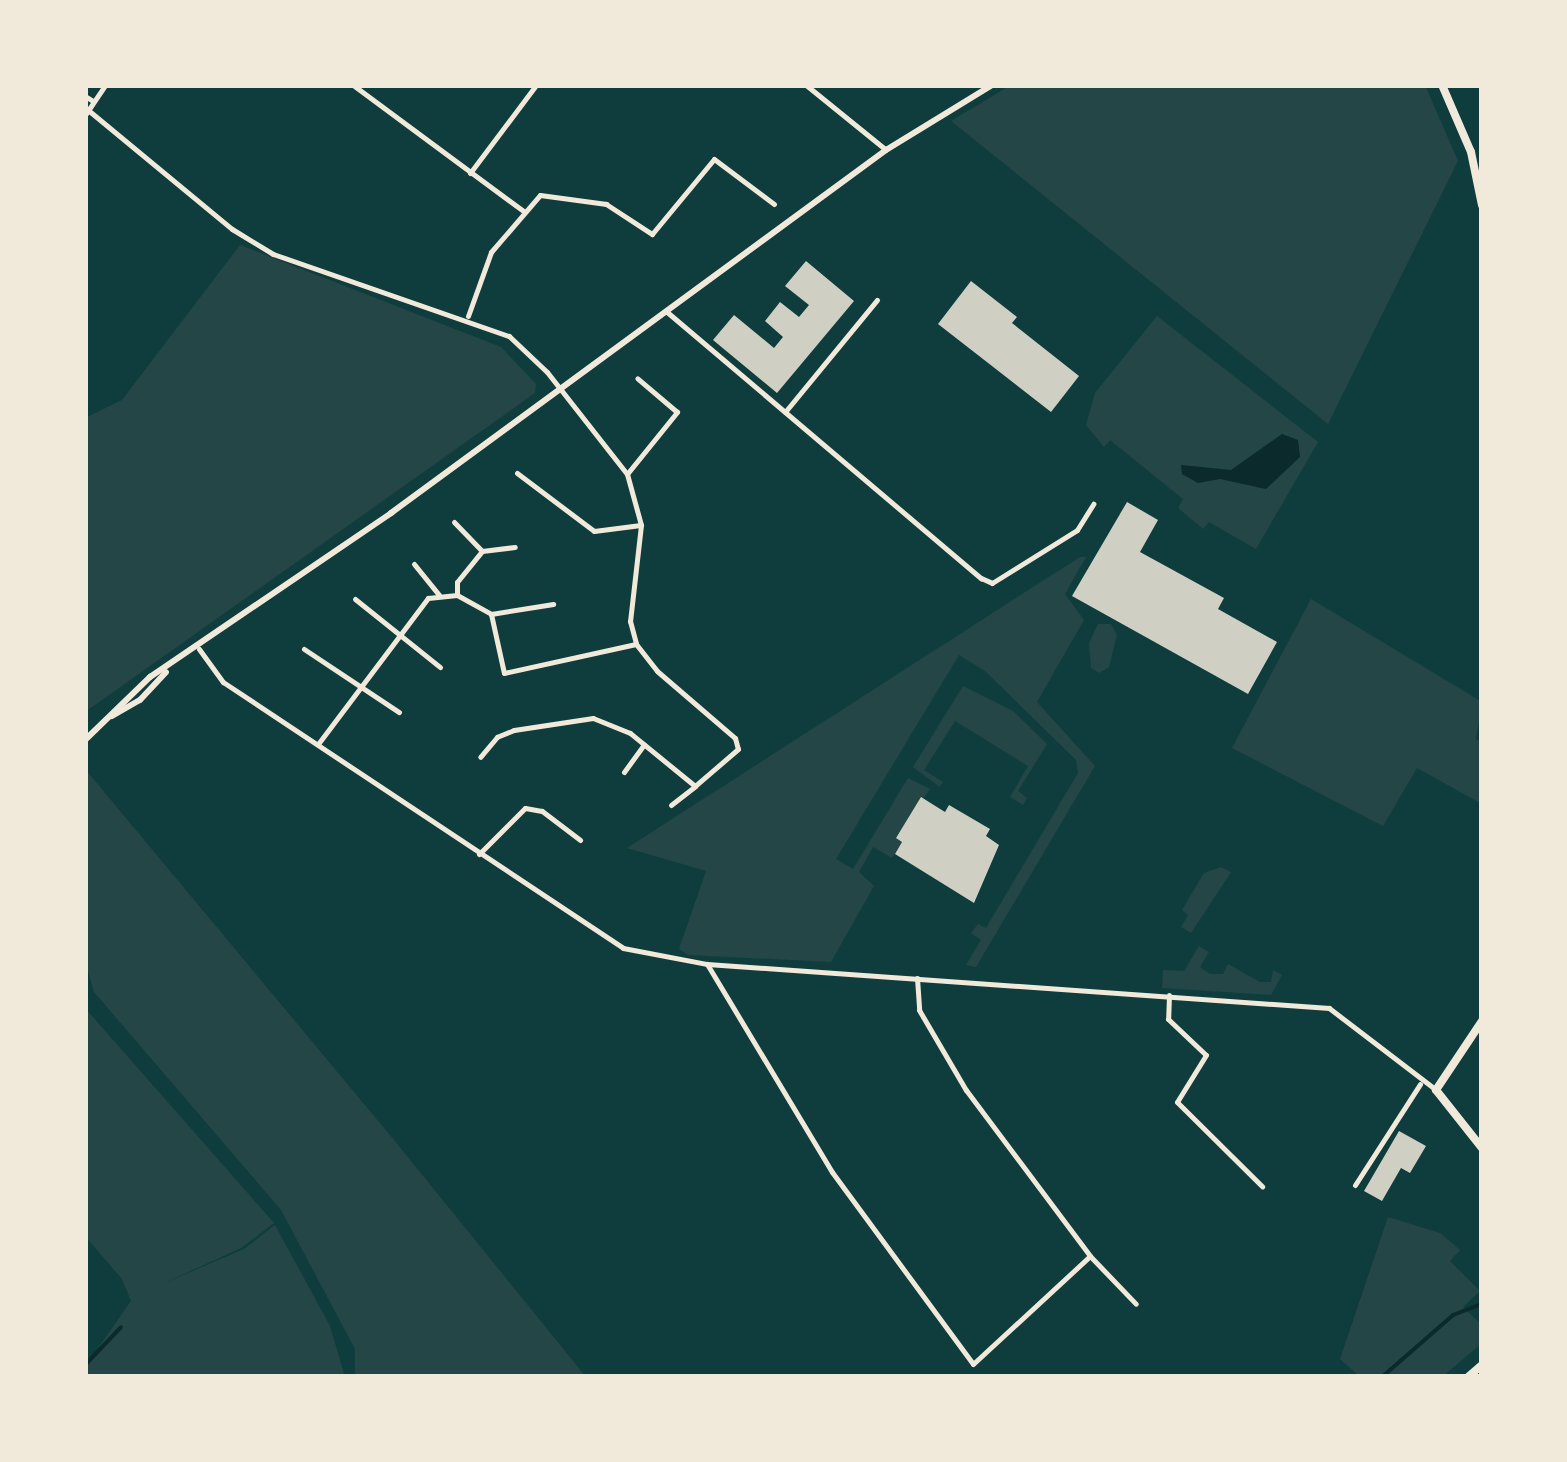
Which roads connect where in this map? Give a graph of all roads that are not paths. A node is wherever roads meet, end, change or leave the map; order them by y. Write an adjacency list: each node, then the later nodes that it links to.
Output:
1 (105, 85): 8 (street)
2 (353, 85): 11 (street)
3 (536, 85): 11 (street)
4 (806, 85): 10 (street)
5 (992, 85): 10 (street)
6 (1442, 85): 13 (main road)
7 (85, 96): 8 (street)
8 (94, 102): 9 (street)
9 (86, 112): 17 (street)
10 (886, 150): 16 (street)
11 (470, 173): 14 (street)
12 (774, 204): 14 (street)
13 (1482, 205)
14 (523, 212): 17 (street)
15 (877, 300): 20 (street)
16 (667, 312): 19 (street); 20 (street)
17 (468, 316): 19 (street)
18 (637, 378): 22 (street)
19 (561, 388): 22 (street); 36 (street)
20 (785, 412): 23 (street)
21 (517, 473): 25 (street)
22 (627, 474): 25 (street)
23 (1093, 504)
24 (454, 522): 27 (street)
25 (642, 525): 35 (street)
26 (515, 547): 27 (street)
27 (482, 551): 30 (street)
28 (414, 564): 29 (street)
29 (439, 595): 30 (street); 34 (street)
30 (457, 595): 33 (street)
31 (354, 599): 34 (street)
32 (552, 604): 33 (street)
33 (491, 614): 35 (street)
34 (398, 636): 38 (street); 39 (street)
35 (636, 644): 46 (street)
36 (199, 649): 41 (street); 42 (street)
37 (304, 649): 39 (street)
38 (440, 667)
39 (357, 689): 40 (street); 42 (street)
40 (399, 712)
41 (85, 740)
42 (318, 744): 49 (street)
43 (644, 744): 44 (street); 45 (street); 46 (street)
44 (480, 757)
45 (624, 772)
46 (696, 786): 47 (street)
47 (671, 804)
48 (580, 840): 49 (street)
49 (479, 854): 50 (street)
50 (707, 964): 51 (street); 59 (street)
51 (917, 978): 52 (street); 59 (street)
52 (1169, 995): 54 (street); 58 (street)
53 (1482, 1021): 55 (main road)
54 (1420, 1084): 55 (street); 57 (street)
55 (1436, 1090): 56 (main road)
56 (1482, 1148)
57 (1354, 1185)
58 (1262, 1186)
59 (1090, 1256): 60 (street)
60 (1136, 1304)
61 (1482, 1365): 62 (main road)
62 (1468, 1377)

